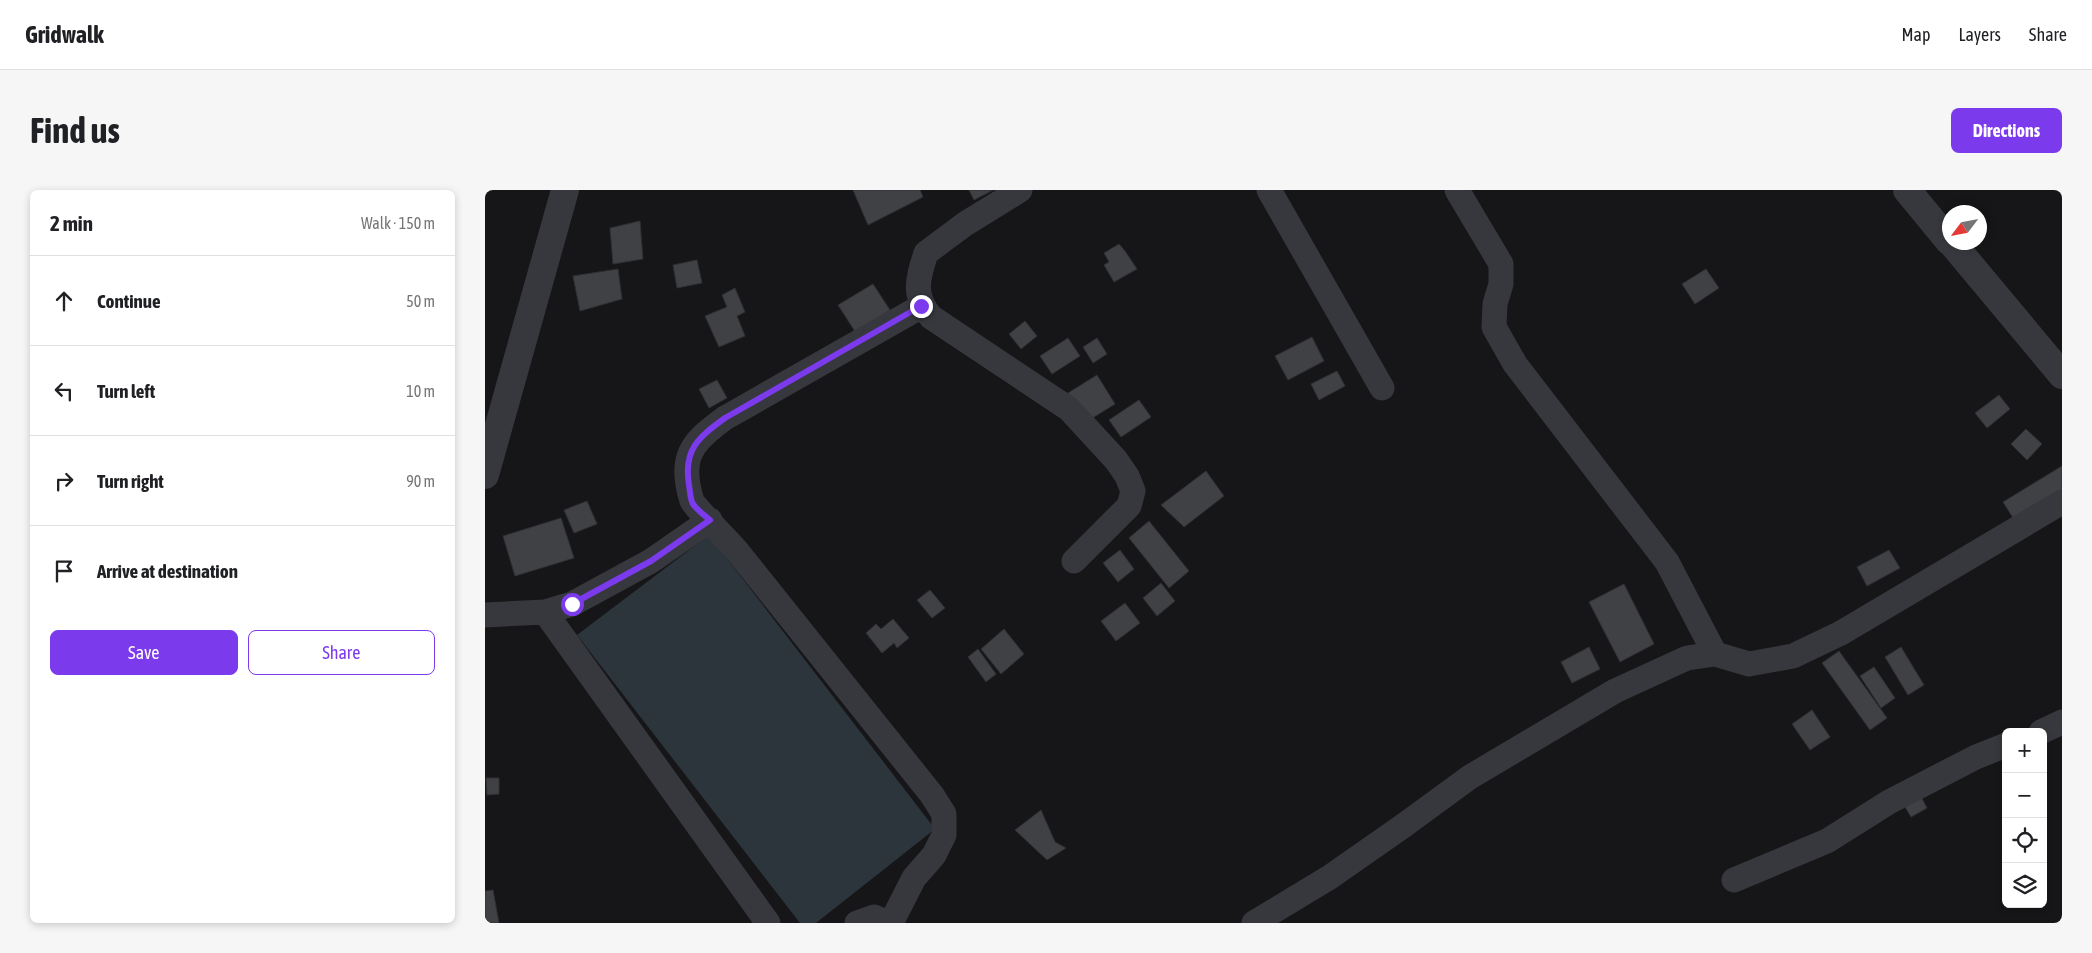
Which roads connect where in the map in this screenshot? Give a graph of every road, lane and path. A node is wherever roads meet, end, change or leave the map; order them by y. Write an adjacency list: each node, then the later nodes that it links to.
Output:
1 (565, 190): 11 (street)
2 (1020, 190): 8 (street)
3 (1269, 190): 10 (street)
4 (1457, 190): 17 (street)
5 (1907, 190): 6 (street)
6 (1942, 232)
7 (1957, 250): 9 (street)
8 (921, 306): 13 (street); 14 (street)
9 (2057, 361)
10 (1382, 388)
11 (485, 475)
12 (2062, 502): 17 (street)
13 (710, 520): 15 (street); 24 (street)
14 (1074, 561)
15 (545, 612): 16 (street); 22 (street)
16 (485, 615)
17 (1715, 654): 25 (street)
18 (2062, 722): 19 (street)
19 (2047, 729)
20 (2002, 747): 21 (street)
21 (1734, 880)
22 (768, 923)
23 (857, 923): 24 (street)
24 (889, 923)
25 (1254, 923)

